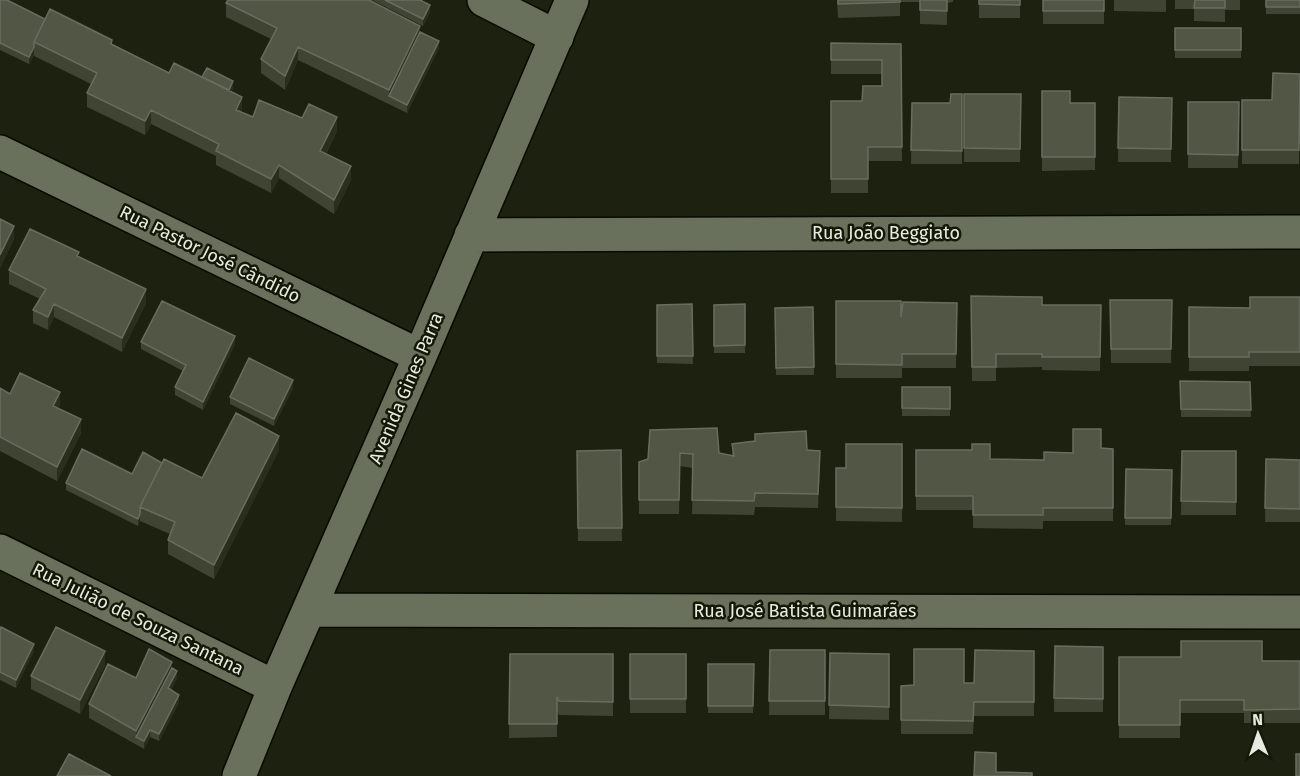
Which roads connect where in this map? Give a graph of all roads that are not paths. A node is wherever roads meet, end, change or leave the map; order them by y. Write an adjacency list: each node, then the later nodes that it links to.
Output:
1 (484, 0): 3 (street)
2 (572, 0): 3 (street, Avenida Gines Parra)
3 (557, 37): 6 (street, Avenida Gines Parra)
4 (0, 152): 7 (street, Rua Pastor José Cândido)
5 (1300, 232): 6 (street, Rua João Beggiato)
6 (471, 235): 7 (street, Avenida Gines Parra)
7 (420, 356): 9 (street, Avenida Gines Parra)
8 (0, 551): 11 (street, Rua Julião de Souza Santana)
9 (310, 610): 10 (street, Rua José Batista Guimarães); 11 (street, Avenida Gines Parra)
10 (1300, 612)
11 (275, 687): 12 (street, Avenida Gines Parra)
12 (239, 776)

